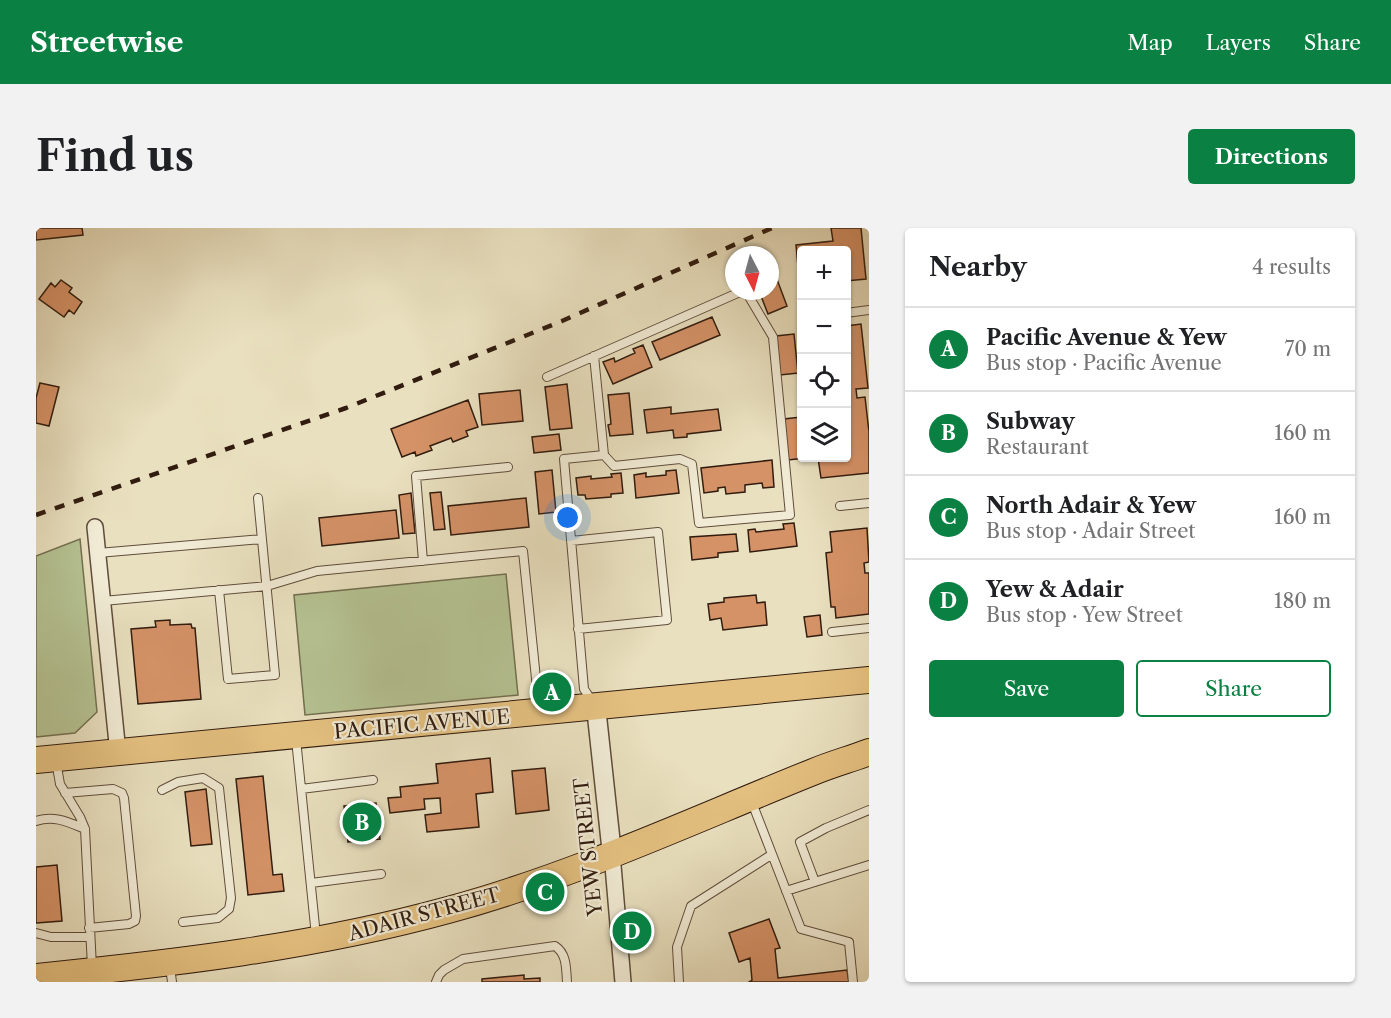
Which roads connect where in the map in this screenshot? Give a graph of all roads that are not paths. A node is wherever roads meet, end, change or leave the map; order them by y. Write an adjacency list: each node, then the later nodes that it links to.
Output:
1 (869, 310): 2 (lane)
2 (851, 312)
3 (594, 357): 4 (lane); 5 (lane); 5 (lane)
4 (547, 376)
5 (604, 455): 12 (lane)
6 (508, 467): 14 (lane)
7 (258, 498): 11 (lane)
8 (869, 503): 9 (lane)
9 (840, 506)
10 (95, 527): 13 (street)
11 (262, 539): 13 (lane); 15 (lane)
12 (571, 541): 19 (lane); 19 (lane)
13 (98, 553): 17 (street)
14 (423, 561): 15 (lane); 23 (lane)
15 (267, 586): 16 (lane); 16 (lane)
16 (219, 590): 17 (lane)
17 (103, 602): 26 (street)
18 (869, 628): 20 (lane)
19 (578, 629): 22 (lane)
20 (832, 632)
21 (869, 680): 22 (highway, PACIFIC AVENUE)
22 (596, 708): 23 (highway, PACIFIC AVENUE); 36 (street, YEW STREET)
23 (540, 713): 24 (highway, PACIFIC AVENUE)
24 (296, 736): 26 (highway, PACIFIC AVENUE); 29 (lane)
25 (869, 752): 32 (highway, ADAIR STREET)
26 (118, 753): 27 (highway, PACIFIC AVENUE)
27 (46, 759): 31 (lane)
28 (373, 780): 29 (lane)
29 (301, 789): 41 (lane)
30 (162, 790): 43 (lane)
31 (65, 793): 35 (lane); 44 (lane)
32 (751, 799): 36 (highway, ADAIR STREET); 37 (lane)
33 (869, 810): 40 (lane)
34 (36, 821): 35 (lane)
35 (85, 830): 44 (lane)
36 (612, 854): 47 (highway, ADAIR STREET); 53 (street, YEW STREET)
37 (771, 855): 42 (lane); 54 (lane)
38 (869, 865): 40 (lane)
39 (381, 874): 41 (lane)
40 (815, 882): 42 (lane)
41 (310, 883): 47 (lane)
42 (786, 891): 55 (lane)
43 (183, 922)
44 (89, 928): 46 (lane)
45 (36, 933): 46 (lane)
46 (89, 937): 48 (lane)
47 (317, 941): 49 (highway, ADAIR STREET)
48 (93, 971): 49 (highway, ADAIR STREET); 50 (highway, ADAIR STREET)
49 (171, 972)
50 (36, 977)
51 (436, 982): 52 (lane)
52 (567, 982)
53 (623, 982)
54 (679, 982)
55 (853, 982)

